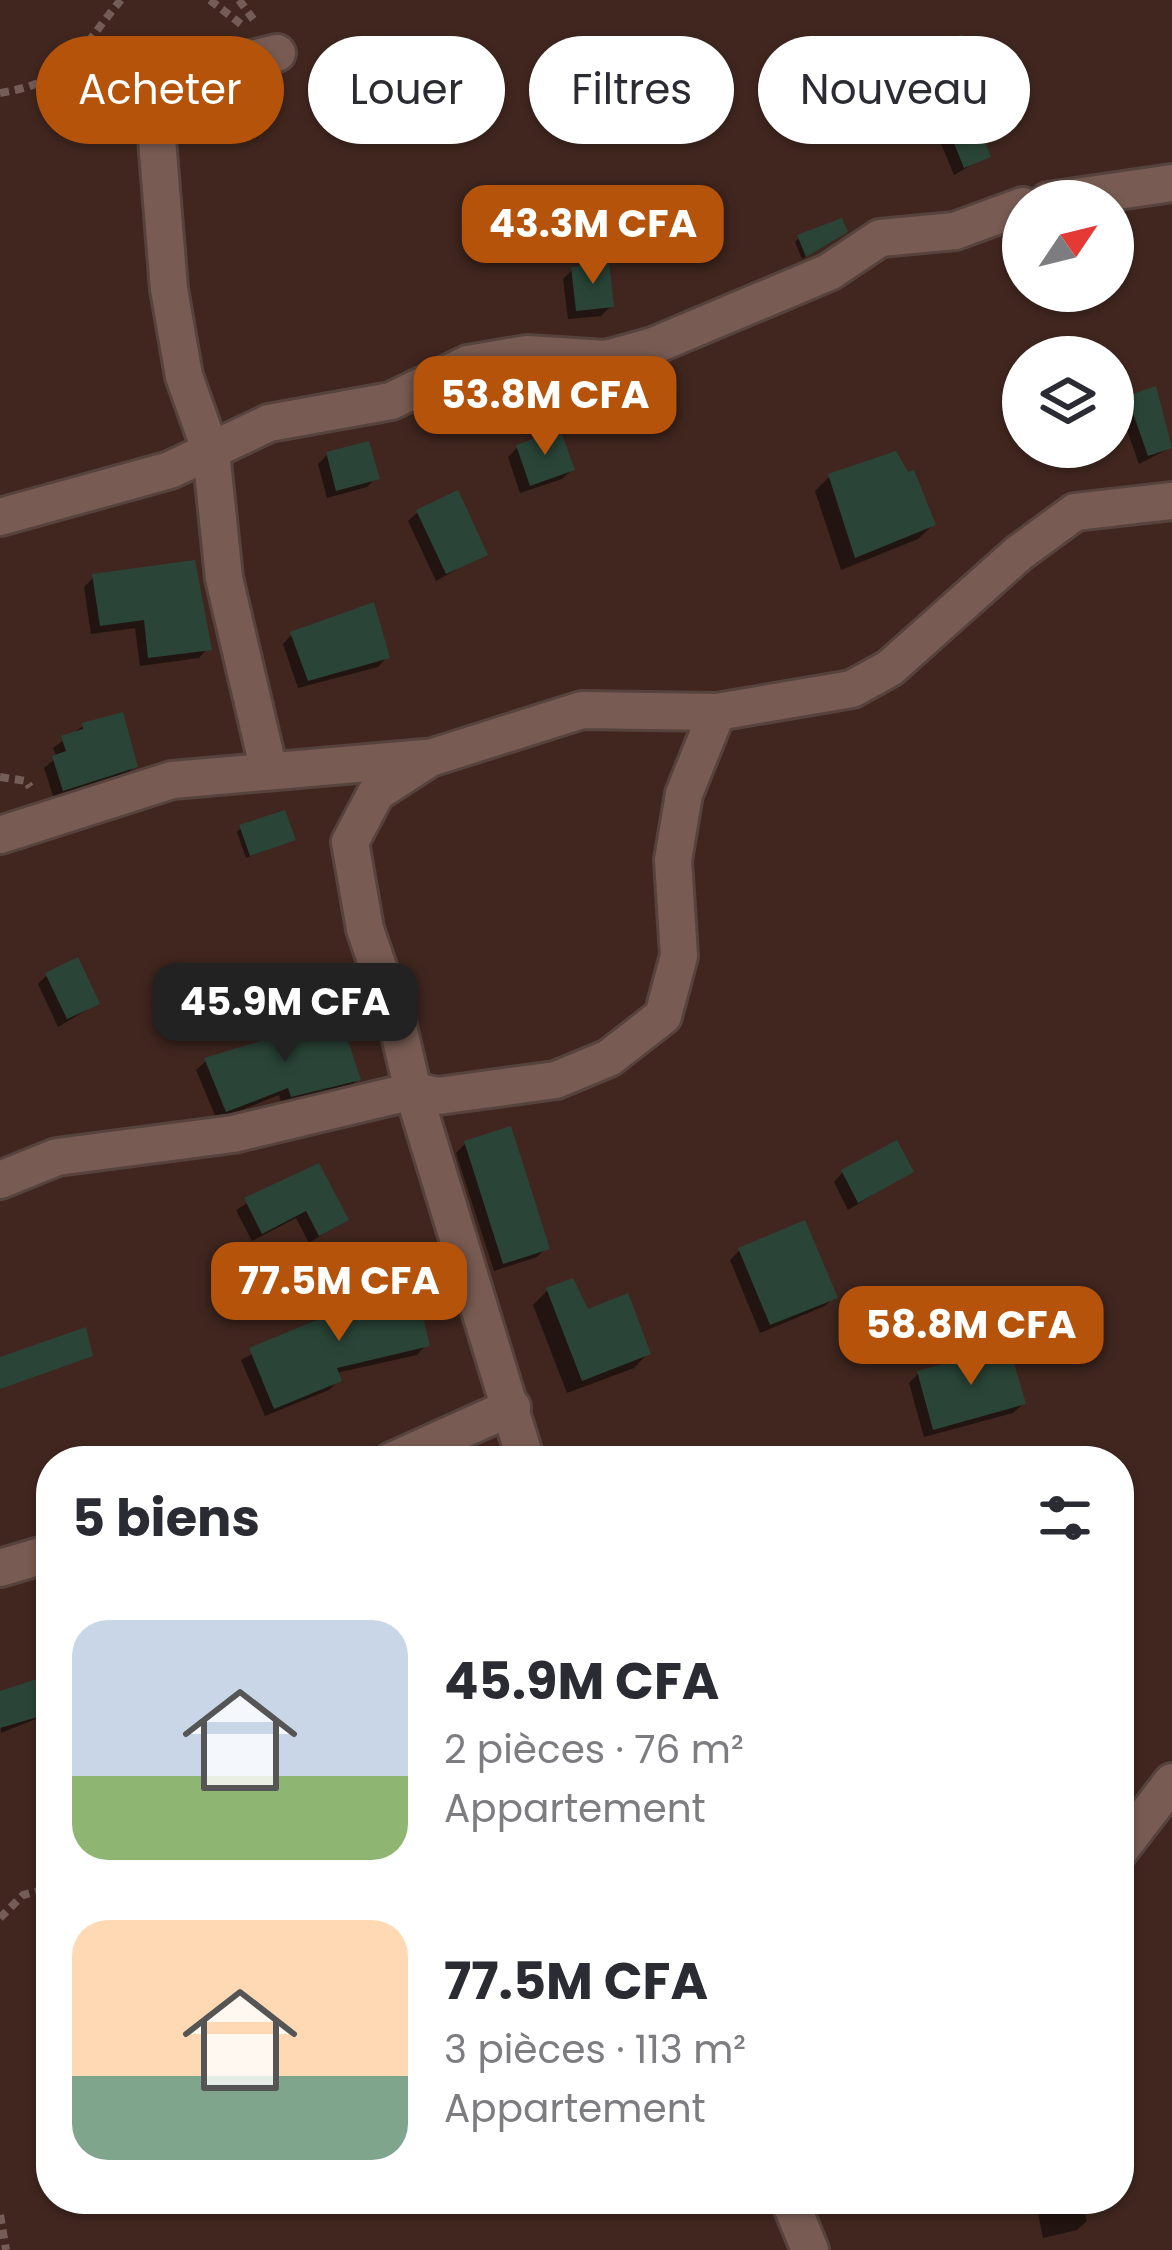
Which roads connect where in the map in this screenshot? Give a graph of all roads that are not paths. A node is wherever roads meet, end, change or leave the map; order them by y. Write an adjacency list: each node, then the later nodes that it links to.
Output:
1 (157, 144): 5 (street)
2 (1172, 183): 3 (street)
3 (1134, 189)
4 (1002, 214): 5 (street)
5 (211, 452): 7 (street); 10 (street)
6 (1172, 501): 8 (street)
7 (0, 517)
8 (716, 712): 9 (street); 12 (street)
9 (430, 758): 10 (street); 12 (street)
10 (269, 771): 11 (street)
11 (0, 836)
12 (412, 1090): 13 (street); 14 (street)
13 (0, 1180)
14 (512, 1407): 15 (street); 16 (street)
15 (425, 1446)
16 (522, 1446)
17 (36, 1557): 18 (street)
18 (0, 1568)
19 (1172, 1782): 20 (street)
20 (1134, 1831)
21 (795, 2214): 22 (street)
22 (810, 2250)

